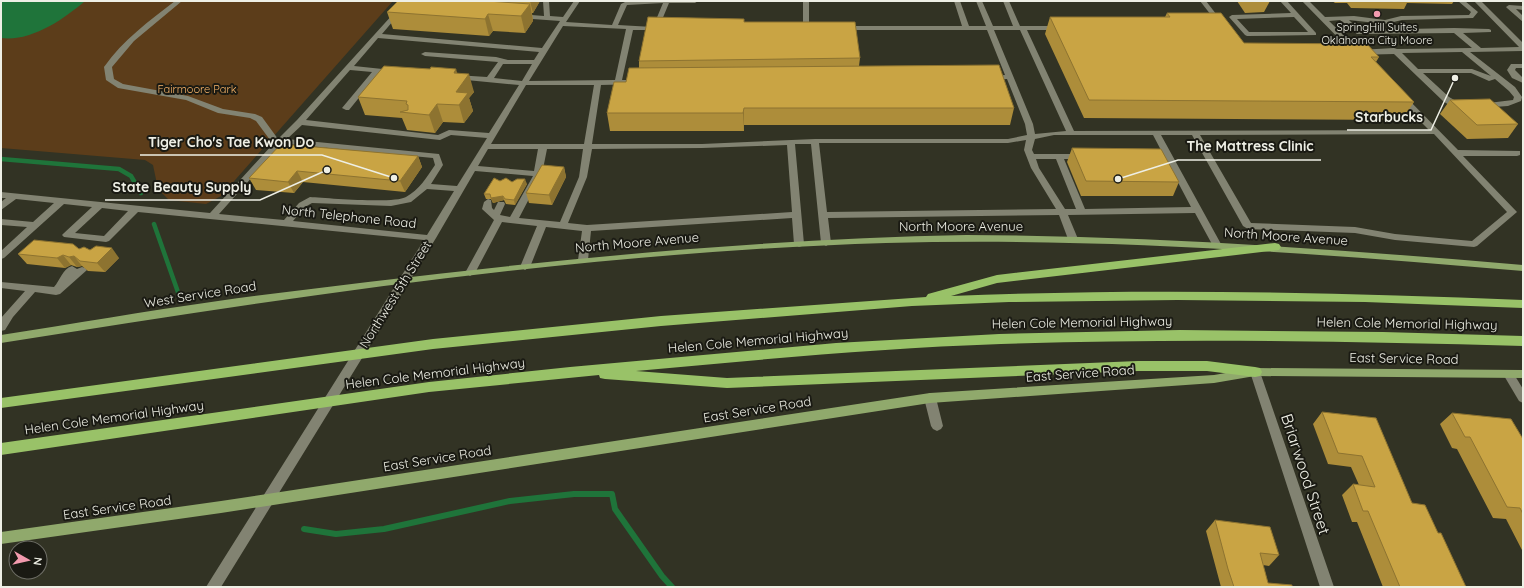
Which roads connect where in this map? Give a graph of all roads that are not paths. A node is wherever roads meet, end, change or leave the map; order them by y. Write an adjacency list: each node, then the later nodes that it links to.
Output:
1 (179, 1): 78 (street)
2 (546, 1): 19 (street)
3 (577, 1): 23 (street, Northwest 5th Street)
4 (667, 1): 5 (street); 25 (street); 32 (street)
5 (696, 1)
6 (806, 1): 27 (street)
7 (956, 1): 29 (street)
8 (979, 1): 36 (street)
9 (1006, 1): 30 (street)
10 (1202, 1): 24 (street)
11 (1283, 1): 14 (street)
12 (1461, 1): 18 (street)
13 (1477, 1): 38 (street)
14 (1301, 8): 14 (street); 21 (street)
15 (1523, 8): 22 (street)
16 (396, 14): 37 (street)
17 (515, 15): 19 (street)
18 (1439, 17): 20 (street); 34 (street)
19 (547, 18): 23 (street)
20 (1344, 18): 21 (street); 34 (street)
21 (1323, 19): 43 (street)
22 (1523, 20)
23 (563, 21): 25 (street); 41 (street, Northwest 5th Street)
24 (1215, 26)
25 (614, 27): 31 (street)
26 (1071, 27): 30 (street)
27 (806, 28)
28 (834, 28): 29 (street)
29 (966, 28): 36 (street)
30 (1020, 28): 36 (street); 71 (street)
31 (630, 29): 32 (street); 59 (street)
32 (655, 29): 33 (street)
33 (670, 29)
34 (1456, 31): 35 (street); 40 (street)
35 (1490, 31)
36 (992, 32): 54 (street)
37 (376, 36): 41 (street); 49 (street)
38 (1523, 48): 40 (street)
39 (1462, 49): 40 (street); 42 (street); 63 (street)
40 (1478, 49)
41 (544, 50): 46 (street, Northwest 5th Street)
42 (1394, 50): 43 (street); 51 (street)
43 (1353, 53): 47 (street)
44 (425, 54): 45 (street)
45 (505, 61): 46 (street); 56 (street)
46 (537, 62): 61 (street, Northwest 5th Street)
47 (1368, 63)
48 (1523, 66): 57 (street)
49 (348, 68): 50 (street); 65 (street)
50 (377, 71): 52 (street); 64 (street)
51 (1416, 71): 63 (street); 63 (street)
52 (400, 73)
53 (444, 76): 56 (street)
54 (1010, 77): 55 (street); 75 (street)
55 (979, 78)
56 (489, 80): 61 (street)
57 (1523, 81)
58 (598, 82): 59 (street); 61 (street); 80 (street)
59 (618, 82): 60 (street)
60 (649, 82)
61 (524, 83): 74 (street, Northwest 5th Street)
62 (1394, 90): 70 (street)
63 (1503, 105)
64 (346, 108)
65 (300, 122): 68 (street); 78 (street)
66 (410, 125): 68 (street)
67 (440, 127): 69 (street)
68 (390, 131): 69 (street)
69 (449, 132): 74 (street)
70 (1436, 132): 72 (street); 82 (street)
71 (1071, 133): 73 (street); 75 (street)
72 (1195, 133): 73 (street); 82 (street)
73 (1156, 134): 88 (street)
74 (492, 136): 81 (street, Northwest 5th Street)
75 (1031, 137): 76 (street); 85 (street)
76 (815, 141): 77 (street); 108 (street)
77 (792, 142): 80 (street); 109 (street)
78 (277, 144): 95 (street); 110 (street)
79 (543, 146): 80 (street); 81 (street); 92 (street)
80 (587, 146): 117 (street)
81 (485, 147): 89 (street, Northwest 5th Street)
82 (1456, 153): 83 (street)
83 (1517, 153)
84 (1090, 156): 86 (street)
85 (1031, 157): 86 (street); 107 (street)
86 (1059, 157): 106 (street)
87 (1157, 159): 88 (street)
88 (1171, 160): 105 (street)
89 (473, 168): 90 (street); 96 (street, Northwest 5th Street)
90 (506, 171): 91 (street); 93 (street)
91 (519, 172): 92 (street); 94 (street)
92 (538, 174): 112 (street)
93 (501, 182)
94 (513, 183)
95 (425, 186): 96 (street); 114 (street)
96 (460, 189): 119 (street, Northwest 5th Street)
97 (1, 195): 98 (street, North Telephone Road)
98 (15, 196): 99 (street, North Telephone Road); 103 (street)
99 (62, 201): 101 (street, North Telephone Road); 116 (street)
100 (488, 202): 111 (street)
101 (100, 204): 104 (street, North Telephone Road); 104 (street)
102 (501, 204): 111 (street)
103 (1, 207)
104 (140, 208): 110 (street, North Telephone Road)
105 (1197, 210): 106 (street); 123 (street)
106 (1082, 212): 107 (street)
107 (1063, 213): 108 (street); 120 (street)
108 (823, 214): 121 (street)
109 (797, 215): 118 (street); 122 (street)
110 (212, 216): 114 (street, North Telephone Road)
111 (497, 218): 112 (street); 131 (street)
112 (512, 220): 115 (street)
113 (1, 222): 116 (street)
114 (288, 223): 119 (street, North Telephone Road)
115 (543, 223): 117 (street); 127 (street)
116 (35, 225): 125 (street)
117 (563, 225): 118 (street)
118 (587, 228): 126 (street)
119 (431, 238): 132 (street, Northwest 5th Street)
120 (1073, 239): 121 (main road, North Moore Avenue); 123 (main road, North Moore Avenue)
121 (826, 243): 122 (main road, North Moore Avenue)
122 (799, 244): 126 (main road, North Moore Avenue)
123 (1216, 244): 124 (main road, North Moore Avenue)
124 (1275, 247): 128 (main road, North Moore Avenue); 136 (highway)
125 (1, 256)
126 (583, 260): 127 (main road, North Moore Avenue)
127 (525, 267): 131 (main road, North Moore Avenue)
128 (1522, 267)
129 (72, 269): 133 (street)
130 (82, 270): 133 (street)
131 (470, 273): 132 (main road, North Moore Avenue)
132 (404, 281): 139 (main road, West Service Road); 150 (street, Northwest 5th Street)
133 (64, 283): 135 (street)
134 (4, 285): 135 (street)
135 (33, 288): 138 (street)
136 (912, 302): 137 (highway, Helen Cole Memorial Highway); 147 (highway, Helen Cole Memorial Highway)
137 (1523, 304)
138 (1, 327)
139 (1, 339)
140 (1523, 341): 141 (highway, Helen Cole Memorial Highway)
141 (570, 372): 142 (highway); 149 (highway, Helen Cole Memorial Highway)
142 (1255, 372): 143 (main road, East Service Road); 145 (main road, East Service Road); 153 (street, Briarwood Street)
143 (1508, 374): 144 (main road, East Service Road); 146 (street)
144 (1523, 374)
145 (930, 398): 148 (street); 150 (main road, East Service Road)
146 (1523, 398)
147 (1, 402)
148 (936, 426)
149 (1, 449)
150 (266, 500): 151 (main road, East Service Road); 152 (street, Northwest 5th Street)
151 (1, 538)
152 (213, 587)
153 (1327, 587)

